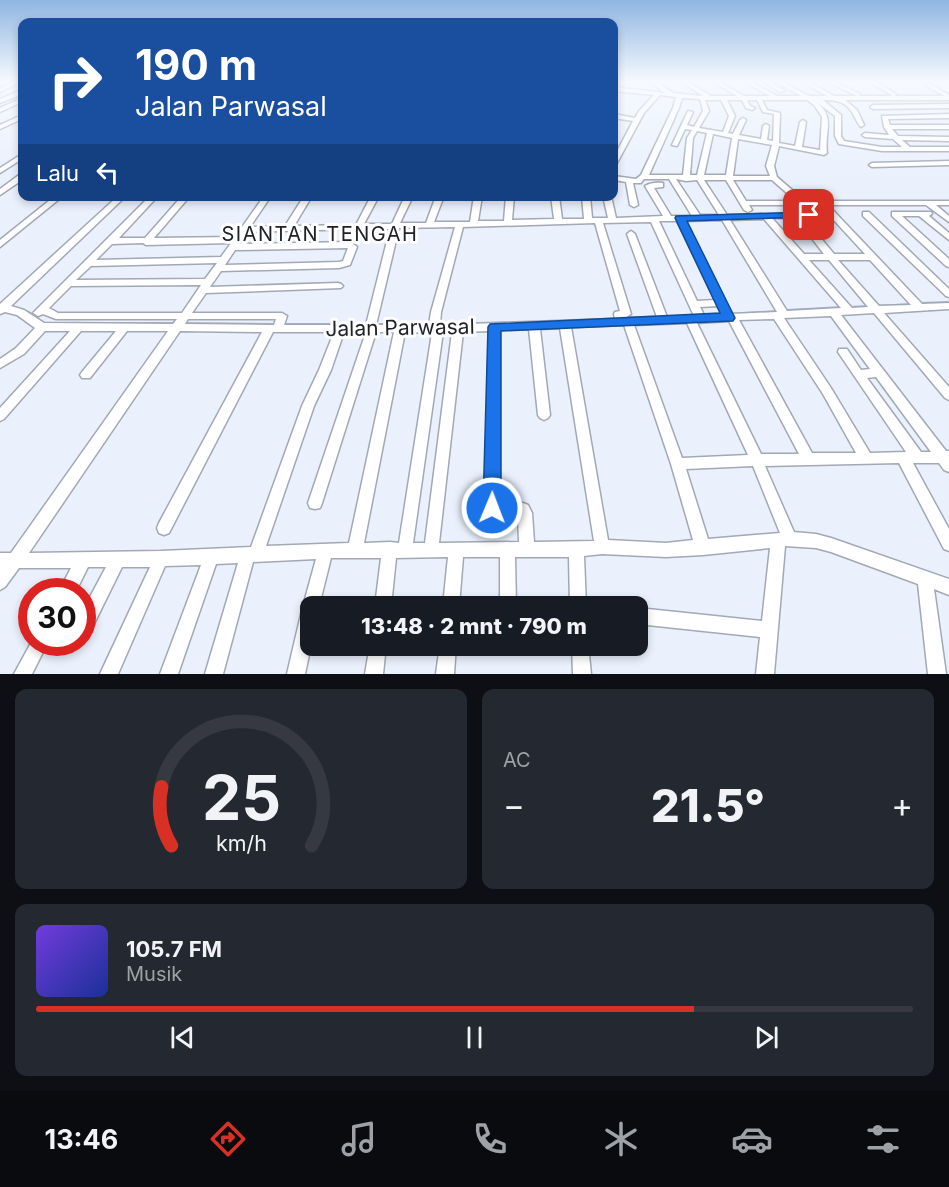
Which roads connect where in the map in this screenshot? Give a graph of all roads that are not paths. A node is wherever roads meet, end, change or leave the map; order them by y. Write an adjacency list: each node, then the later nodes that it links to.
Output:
1 (642, 113): 16 (street)
2 (673, 113): 44 (street)
3 (690, 113): 23 (street)
4 (705, 113): 25 (street)
5 (731, 113): 28 (street)
6 (777, 113): 34 (street)
7 (824, 113): 37 (street)
8 (836, 113): 39 (street)
9 (862, 113): 19 (street)
10 (869, 113): 12 (street)
11 (880, 113): 12 (street)
12 (882, 116): 13 (street); 29 (street)
13 (949, 116)
14 (618, 117): 16 (street)
15 (18, 119): 24 (street)
16 (636, 120): 36 (street)
17 (743, 120): 31 (street)
18 (803, 122): 37 (street)
19 (861, 125)
20 (18, 126): 24 (street)
21 (766, 126): 33 (street)
22 (949, 126): 29 (street)
23 (685, 127): 25 (street); 35 (street)
24 (0, 128)
25 (698, 128): 26 (street); 49 (street)
26 (711, 130): 28 (street); 50 (street)
27 (949, 132): 29 (street)
28 (725, 134): 31 (street)
29 (892, 134): 30 (street); 32 (street); 39 (street)
30 (865, 135)
31 (736, 136): 33 (street); 46 (street)
32 (949, 139)
33 (764, 142): 34 (street)
34 (776, 144): 37 (street); 47 (street)
35 (675, 145)
36 (618, 148)
37 (798, 148)
38 (949, 149): 39 (street)
39 (909, 150)
40 (18, 159): 43 (street)
41 (949, 163): 42 (street)
42 (872, 165)
43 (0, 171)
44 (644, 177): 45 (street); 52 (street)
45 (672, 178): 49 (street); 83 (street)
46 (729, 178): 47 (street); 50 (street); 71 (street)
47 (774, 178): 69 (street)
48 (618, 179): 52 (street)
49 (686, 179): 50 (street)
50 (700, 179): 80 (street)
51 (18, 180): 54 (street)
52 (629, 180): 74 (street)
53 (660, 185): 81 (street)
54 (0, 193)
55 (54, 201): 101 (street)
56 (118, 201): 115 (street)
57 (150, 201): 99 (street)
58 (183, 201): 100 (street)
59 (264, 201): 96 (street)
60 (305, 201): 95 (street)
61 (372, 201): 94 (street)
62 (407, 201): 93 (street)
63 (438, 201): 92 (street)
64 (477, 201): 91 (street)
65 (510, 201): 89 (street)
66 (556, 201): 88 (street)
67 (587, 201): 87 (street)
68 (608, 201): 85 (street)
69 (803, 202): 70 (street); 71 (street)
70 (821, 202): 72 (street); 105 (street)
71 (744, 203): 78 (street)
72 (928, 203): 73 (street); 86 (street)
73 (949, 203)
74 (634, 205)
75 (866, 214): 112 (street)
76 (798, 215): 77 (street); 79 (street); 104 (street)
77 (809, 215)
78 (752, 216): 79 (street); 80 (street)
79 (766, 216): 103 (street)
80 (726, 217): 83 (street); 118 (street)
81 (669, 218): 82 (street); 84 (street)
82 (680, 218): 83 (street); 120 (street)
83 (698, 218)
84 (654, 219): 85 (street); 122 (street)
85 (613, 220): 87 (street)
86 (949, 220)
87 (593, 221): 88 (street); 125 (street)
88 (558, 222): 89 (street)
89 (508, 223): 91 (street)
90 (460, 224): 91 (street); 92 (street); 131 (street)
91 (474, 224)
92 (429, 225): 93 (street)
93 (395, 226): 94 (street); 130 (street)
94 (359, 227): 95 (street)
95 (288, 229): 96 (street)
96 (244, 230): 102 (street)
97 (631, 234): 123 (street)
98 (949, 237): 108 (street)
99 (112, 240): 100 (street); 106 (street)
100 (146, 242): 102 (street)
101 (0, 244)
102 (235, 244): 107 (street); 107 (street)
103 (803, 256): 104 (street); 119 (street)
104 (831, 257): 105 (street); 116 (street)
105 (872, 257): 113 (street)
106 (88, 263): 107 (street); 109 (street)
107 (220, 264): 110 (street)
108 (949, 264)
109 (69, 283): 110 (street); 117 (street)
110 (204, 286): 111 (street); 126 (street)
111 (338, 286)
112 (949, 294)
113 (917, 305): 114 (street, Jalan Parwasal); 116 (street, Jalan Parwasal)
114 (949, 306)
115 (4, 307): 124 (street)
116 (873, 307): 119 (street, Jalan Parwasal); 144 (street)
117 (42, 309): 124 (street); 127 (street)
118 (780, 311): 120 (street, Jalan Parwasal); 121 (street, Jalan Parwasal); 148 (street)
119 (849, 311): 121 (street, Jalan Parwasal)
120 (727, 313): 122 (street, Jalan Parwasal); 122 (street); 150 (street)
121 (834, 313): 141 (street)
122 (697, 314): 123 (street, Jalan Parwasal); 149 (street)
123 (663, 317): 125 (street, Jalan Parwasal)
124 (31, 320): 133 (street)
125 (625, 322): 128 (street, Jalan Parwasal); 152 (street)
126 (179, 323): 127 (street, Jalan Parwasal); 129 (street, Jalan Parwasal); 129 (street); 171 (street)
127 (118, 324): 135 (street, Jalan Parwasal); 143 (street)
128 (565, 324): 132 (street, Jalan Parwasal); 157 (street)
129 (277, 326): 137 (street, Jalan Parwasal); 154 (street)
130 (371, 326): 137 (street, Jalan Parwasal); 138 (street, Jalan Parwasal); 153 (street)
131 (435, 326): 136 (street, Jalan Parwasal); 138 (street, Jalan Parwasal); 159 (street)
132 (534, 326): 134 (street, Jalan Parwasal); 145 (street)
133 (42, 327): 135 (street, Jalan Parwasal); 140 (street)
134 (494, 327): 136 (street, Jalan Parwasal); 164 (street)
135 (78, 328): 146 (street)
136 (458, 328): 161 (street)
137 (340, 329): 167 (street)
138 (400, 329): 166 (street)
139 (843, 352): 142 (street)
140 (0, 363)
141 (880, 373): 142 (street); 151 (street)
142 (858, 374): 147 (street)
143 (86, 375)
144 (949, 395)
145 (544, 415)
146 (0, 416)
147 (910, 457): 148 (street); 151 (street); 156 (street)
148 (866, 458): 150 (street)
149 (757, 460): 150 (street); 152 (street); 155 (street)
150 (809, 460)
151 (947, 460)
152 (678, 464): 158 (street)
153 (315, 503)
154 (164, 528)
155 (783, 539): 158 (street); 174 (street); 184 (street)
156 (949, 544)
157 (602, 547): 158 (street); 160 (street)
158 (703, 548)
159 (397, 549): 161 (street); 166 (street); 178 (street)
160 (576, 549): 164 (street); 181 (street)
161 (431, 550): 162 (street)
162 (456, 550): 163 (street); 179 (street)
163 (507, 550): 164 (street); 180 (street)
164 (527, 550)
165 (326, 551): 166 (street); 167 (street); 177 (street)
166 (355, 551)
167 (252, 554): 168 (street); 193 (street)
168 (210, 557): 170 (street); 192 (street)
169 (118, 559): 170 (street); 172 (street); 182 (street)
170 (161, 559): 191 (street)
171 (7, 560): 172 (street); 175 (street)
172 (84, 560): 173 (street)
173 (74, 578)
174 (925, 580): 176 (street); 199 (street)
175 (0, 582)
176 (949, 587)
177 (314, 596)
178 (385, 596)
179 (452, 596)
180 (508, 596)
181 (578, 596)
182 (96, 602)
183 (648, 617): 184 (street)
184 (769, 630): 198 (street)
185 (33, 656): 190 (street)
186 (300, 656): 194 (street)
187 (376, 656): 195 (street)
188 (447, 656): 196 (street)
189 (581, 656): 197 (street)
190 (23, 674)
191 (109, 674)
192 (169, 674)
193 (214, 674)
194 (296, 674)
195 (374, 674)
196 (445, 674)
197 (582, 674)
198 (765, 674)
199 (937, 674)

